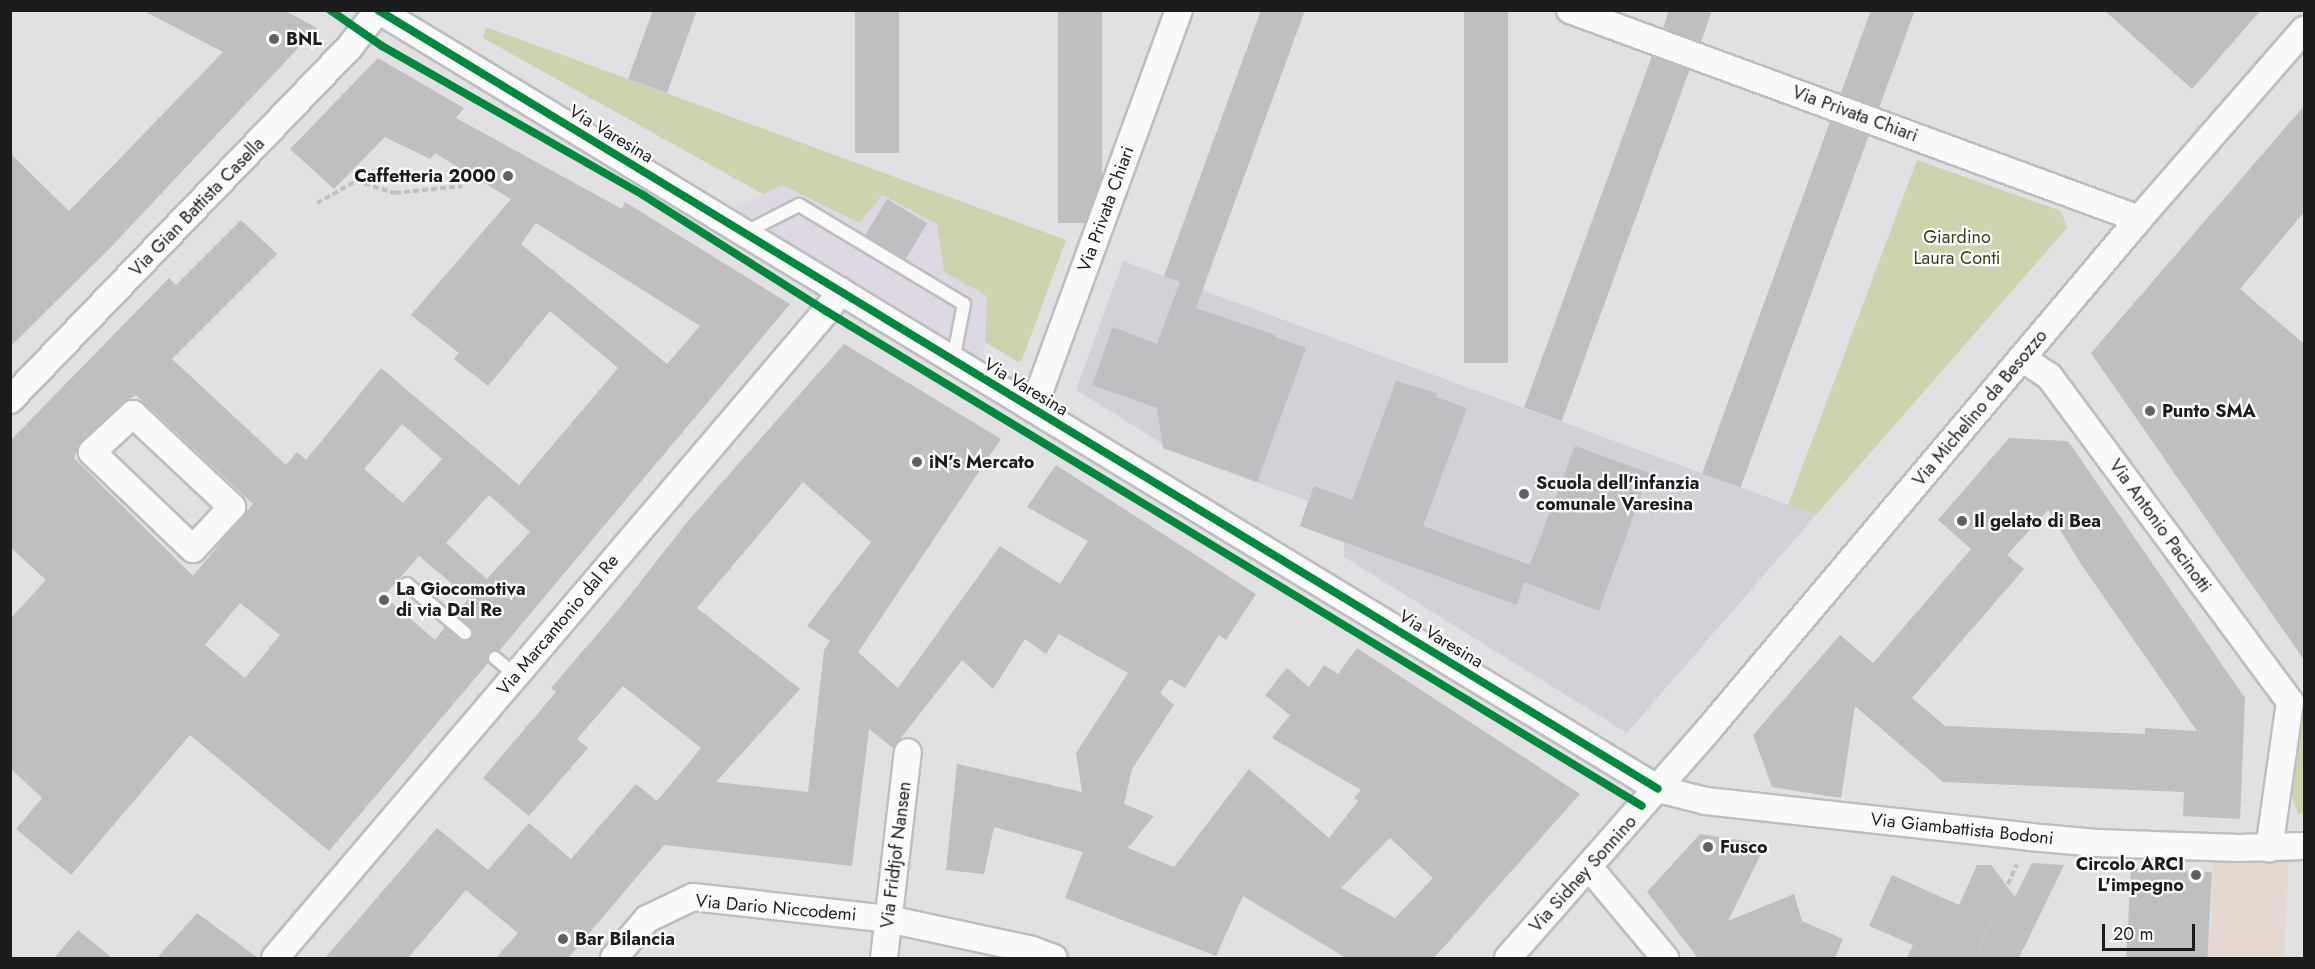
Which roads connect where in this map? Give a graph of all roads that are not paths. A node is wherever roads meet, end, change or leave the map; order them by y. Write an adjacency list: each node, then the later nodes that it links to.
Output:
1 (378, 10): 6 (street, Via Varesina); 11 (street, Via Gian Battista Casella)
2 (1179, 10): 10 (street, Via Privata Chiari)
3 (1570, 10): 5 (street, Via Privata Chiari)
4 (2304, 30): 5 (street, Via Michelino da Besozzo)
5 (2139, 219): 8 (street, Via Michelino da Besozzo)
6 (744, 233): 7 (street, Via Varesina); 9 (lane)
7 (840, 291): 9 (street, Via Varesina); 16 (street, Via Marcantonio dal Re)
8 (2022, 358): 17 (street, Via Antonio Pacinotti); 19 (street, Via Michelino da Besozzo)
9 (952, 360): 10 (street, Via Varesina)
10 (1035, 397): 19 (street, Via Varesina)
11 (10, 400)
12 (193, 549): 12 (street)
13 (407, 584): 14 (lane)
14 (465, 633)
15 (495, 658): 16 (lane)
16 (515, 675): 24 (street, Via Marcantonio dal Re)
17 (2297, 702): 21 (street, Via Antonio Pacinotti)
18 (908, 752): 23 (street, Via Fridtjof Nansen)
19 (1658, 789): 21 (street, Via Giambattista Bodoni); 22 (street, Via Sidney Sonnino)
20 (2304, 846): 21 (street, Via Giambattista Bodoni)
21 (2269, 849)
22 (1589, 867): 28 (street, Via Sidney Sonnino); 29 (street)
23 (888, 919): 25 (street, Via Dario Niccodemi); 26 (street, Via Fridtjof Nansen); 27 (street, Via Dario Niccodemi)
24 (275, 958)
25 (614, 958)
26 (884, 958)
27 (1054, 958)
28 (1508, 958)
29 (1665, 958)

